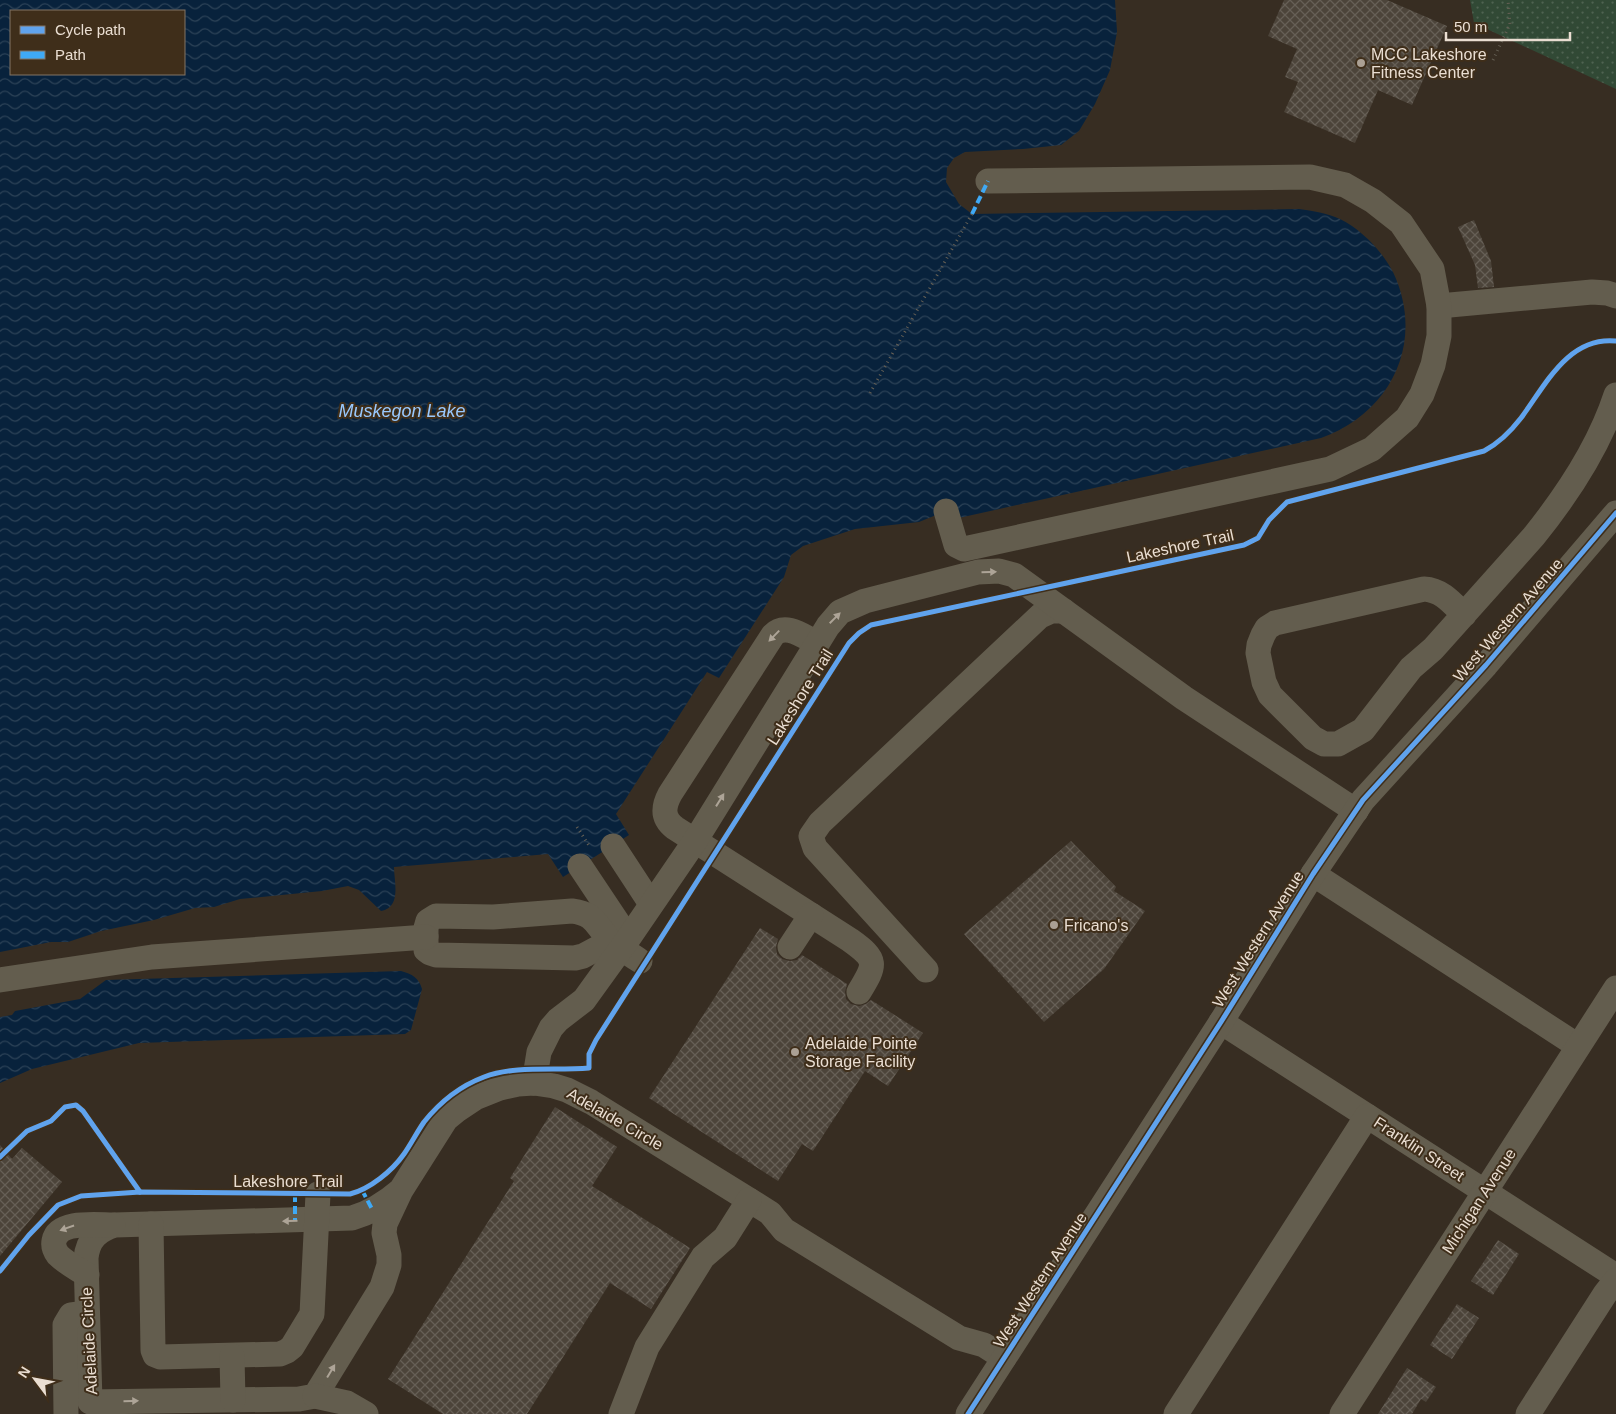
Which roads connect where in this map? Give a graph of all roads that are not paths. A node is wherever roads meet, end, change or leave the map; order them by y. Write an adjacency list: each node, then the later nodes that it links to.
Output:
1 (988, 182): 3 (street)
2 (1616, 296): 3 (street)
3 (1439, 306): 5 (street)
4 (1616, 394): 8 (street)
5 (946, 511)
6 (1616, 514): 10 (street, West Western Avenue)
7 (1064, 611): 9 (street, one-way to 7); 10 (street); 18 (street)
8 (1464, 614): 8 (street)
9 (817, 643): 11 (street, one-way to 9); 11 (street, one-way to 11)
10 (1356, 811): 12 (street, West Western Avenue)
11 (695, 841): 13 (street); 14 (street)
12 (1313, 874): 22 (street, West Western Avenue); 23 (street)
13 (652, 904): 16 (street); 16 (street)
14 (811, 915): 17 (street); 21 (street)
15 (426, 937): 16 (street); 16 (street); 19 (street)
16 (625, 947): 24 (street)
17 (790, 948)
18 (926, 970)
19 (0, 980)
20 (1616, 988): 23 (street, Michigan Avenue)
21 (859, 992)
22 (1222, 1022): 25 (street, Franklin Street); 39 (street, West Western Avenue)
23 (1578, 1046): 27 (street, Michigan Avenue)
24 (534, 1084): 26 (street, Adelaide Circle); 29 (street, Adelaide Circle)
25 (1367, 1116): 27 (street, Franklin Street); 48 (street)
26 (400, 1190): 30 (street, Adelaide Circle); 34 (street, Adelaide Circle)
27 (1485, 1192): 36 (street, Franklin Street); 49 (street, Michigan Avenue)
28 (318, 1194): 31 (street)
29 (748, 1200): 39 (street, Adelaide Circle); 46 (street)
30 (349, 1218): 31 (street, Adelaide Circle); 34 (street, Adelaide Circle)
31 (317, 1220): 33 (street, Adelaide Circle, one-way to 33); 40 (street)
32 (115, 1224): 33 (street, Adelaide Circle); 35 (street, Adelaide Circle); 35 (street, one-way to 35)
33 (151, 1224): 40 (street)
34 (386, 1245): 41 (street, Adelaide Circle, one-way to 34)
35 (87, 1275): 38 (street, Adelaide Circle)
36 (1616, 1276)
37 (1616, 1280): 50 (street)
38 (86, 1313): 43 (street, Adelaide Circle); 44 (street)
39 (994, 1351): 47 (street, West Western Avenue)
40 (232, 1356): 42 (street)
41 (315, 1396): 42 (street, Adelaide Circle); 45 (street)
42 (233, 1400): 43 (street, Adelaide Circle, one-way to 42)
43 (90, 1408)
44 (66, 1414)
45 (366, 1414)
46 (621, 1414)
47 (968, 1414)
48 (1176, 1414)
49 (1342, 1414)
50 (1528, 1414)

